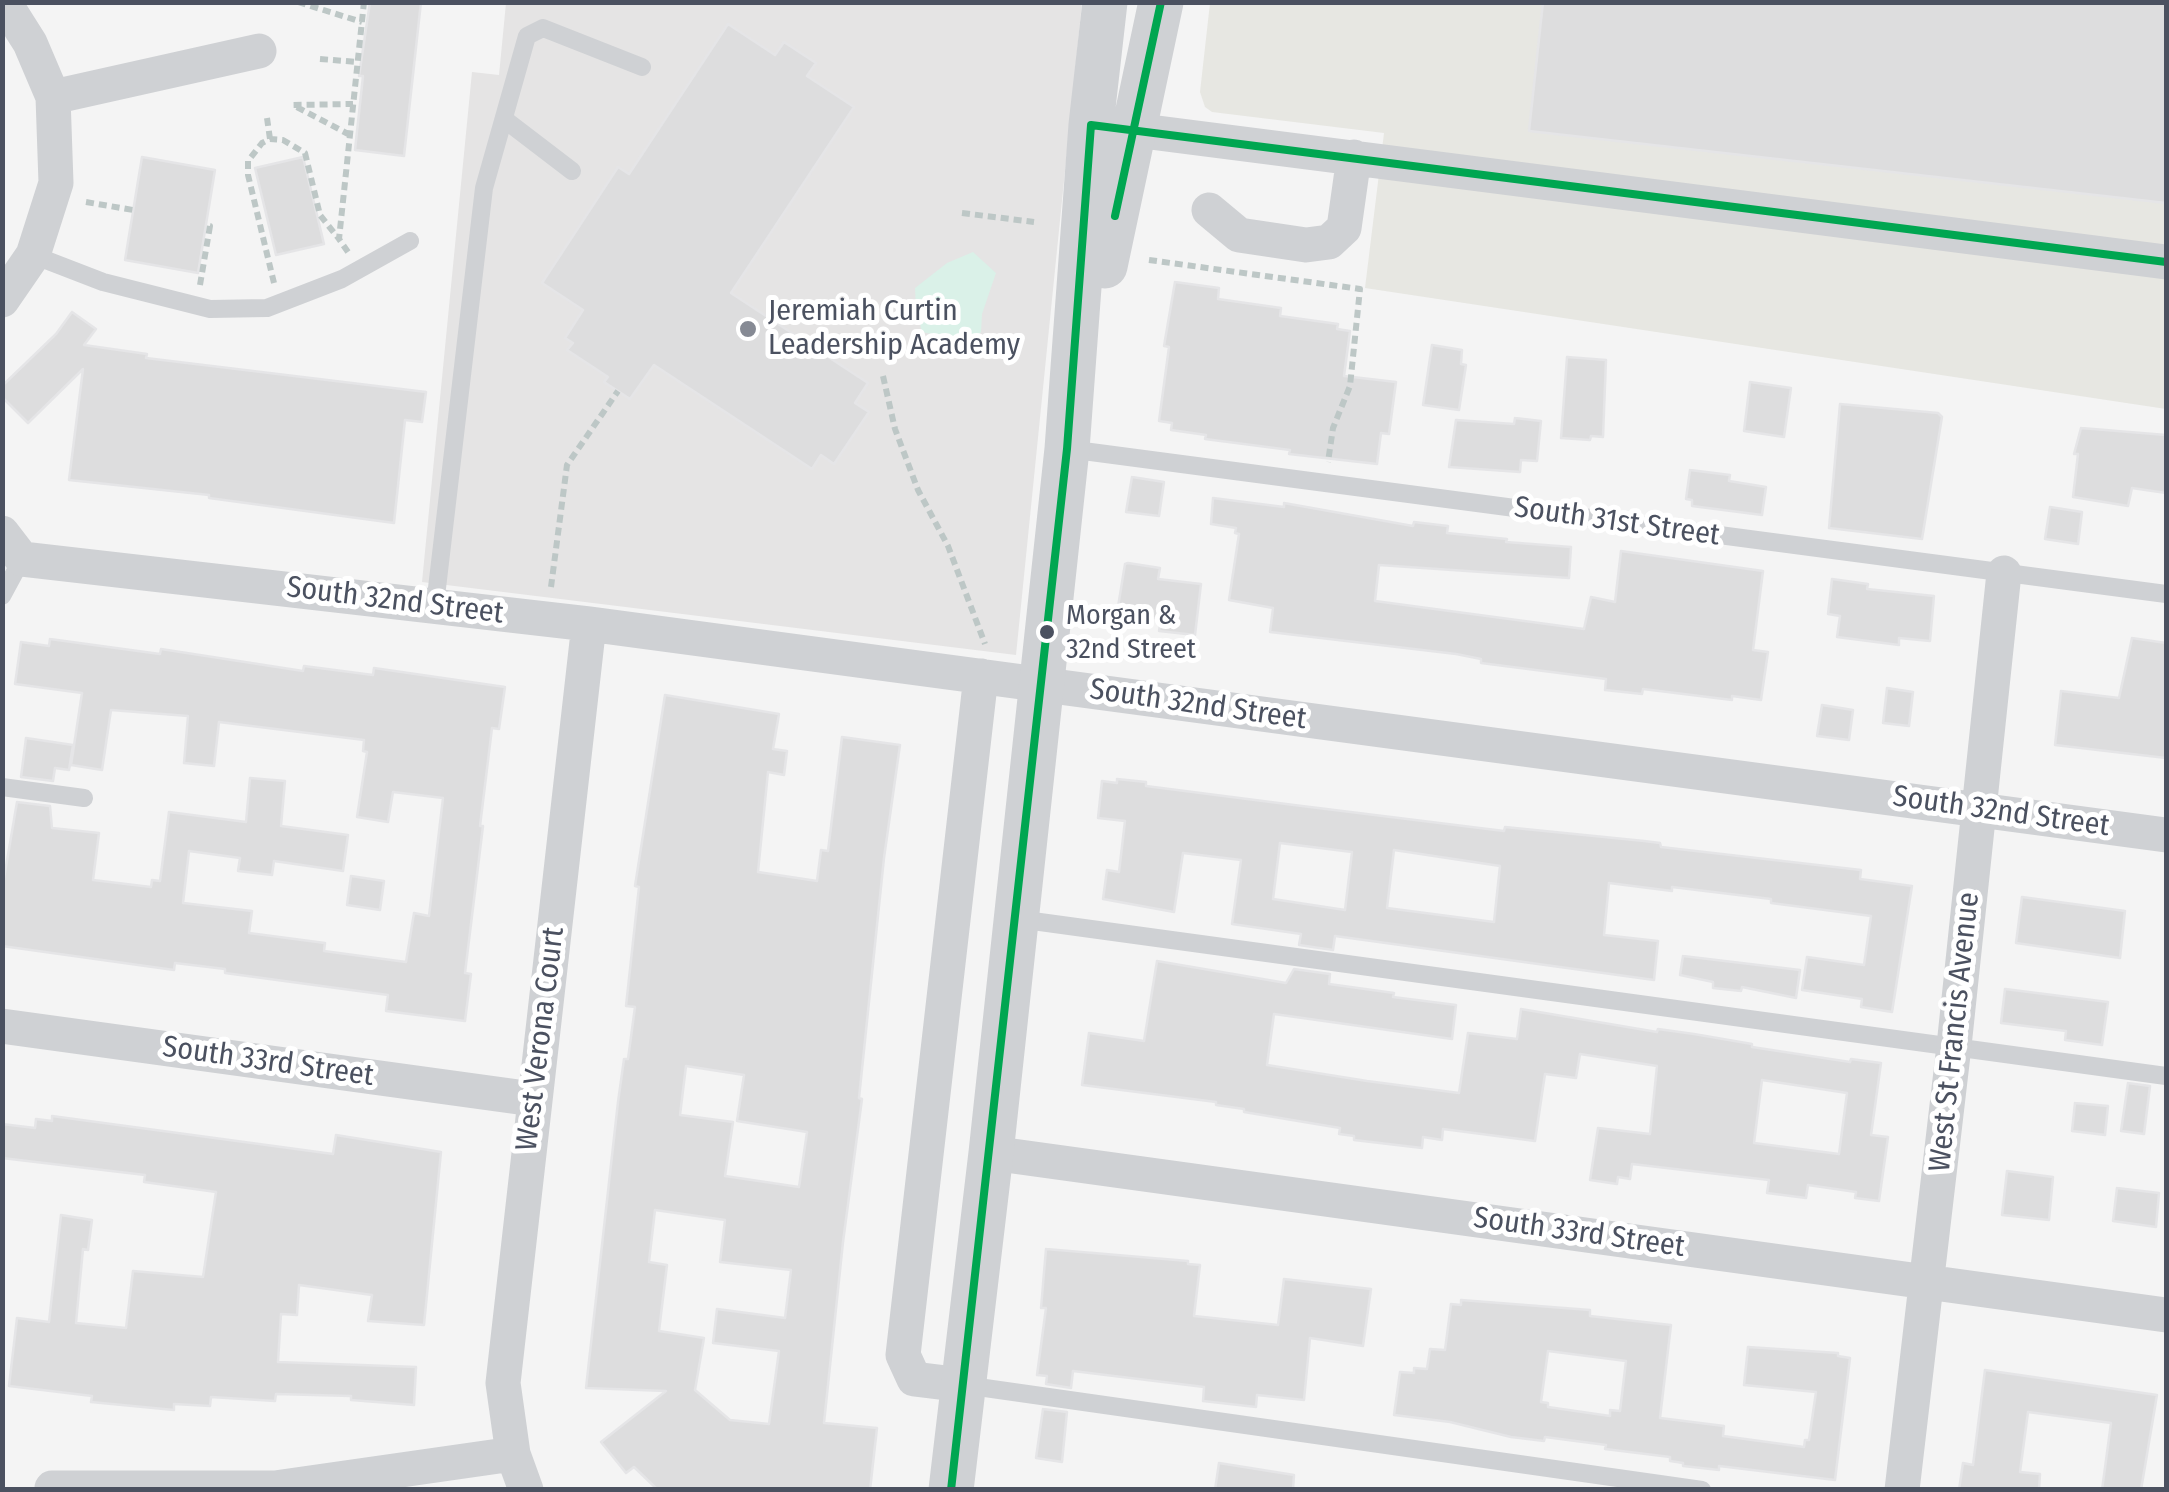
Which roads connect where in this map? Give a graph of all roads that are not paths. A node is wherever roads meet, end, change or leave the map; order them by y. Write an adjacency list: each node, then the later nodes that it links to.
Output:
1 (4, 2): 6 (street)
2 (1105, 2): 8 (street)
3 (1161, 2): 8 (street)
4 (259, 52): 6 (street)
5 (642, 67): 7 (lane)
6 (53, 97): 13 (street)
7 (504, 119): 10 (lane); 21 (lane)
8 (1112, 127): 9 (street); 16 (street)
9 (1354, 157): 11 (street); 14 (street)
10 (572, 172)
11 (1209, 210)
12 (410, 241): 13 (lane)
13 (33, 255): 15 (street)
14 (2166, 262)
15 (2, 300)
16 (1067, 449): 18 (lane, South 31st Street); 24 (street)
17 (12, 546): 20 (lane); 21 (street, South 32nd Street)
18 (2004, 574): 19 (lane, South 31st Street); 27 (street, West St Francis Avenue)
19 (2166, 594)
20 (2, 596)
21 (434, 605): 22 (street, South 32nd Street)
22 (589, 624): 23 (street, South 32nd Street); 33 (street, West Verona Court)
23 (983, 661): 24 (street, South 32nd Street); 37 (street)
24 (1042, 684): 27 (street, South 32nd Street); 29 (street)
25 (2, 787): 26 (lane)
26 (84, 798)
27 (1980, 809): 28 (street, South 32nd Street); 31 (street, West St Francis Avenue)
28 (2166, 835)
29 (1017, 920): 31 (lane); 34 (street)
30 (2, 1026): 33 (street, South 33rd Street)
31 (1954, 1046): 32 (lane); 35 (street, West St Francis Avenue)
32 (2166, 1076)
33 (533, 1099): 38 (street, West Verona Court)
34 (992, 1152): 35 (street, South 33rd Street); 37 (street)
35 (1927, 1281): 36 (street, South 33rd Street); 43 (street, West St Francis Avenue)
36 (2166, 1315)
37 (963, 1385): 41 (street); 42 (lane)
38 (512, 1454): 39 (street); 40 (street, West Verona Court)
39 (52, 1488)
40 (526, 1490)
41 (951, 1490)
42 (1702, 1490)
43 (1902, 1490)

